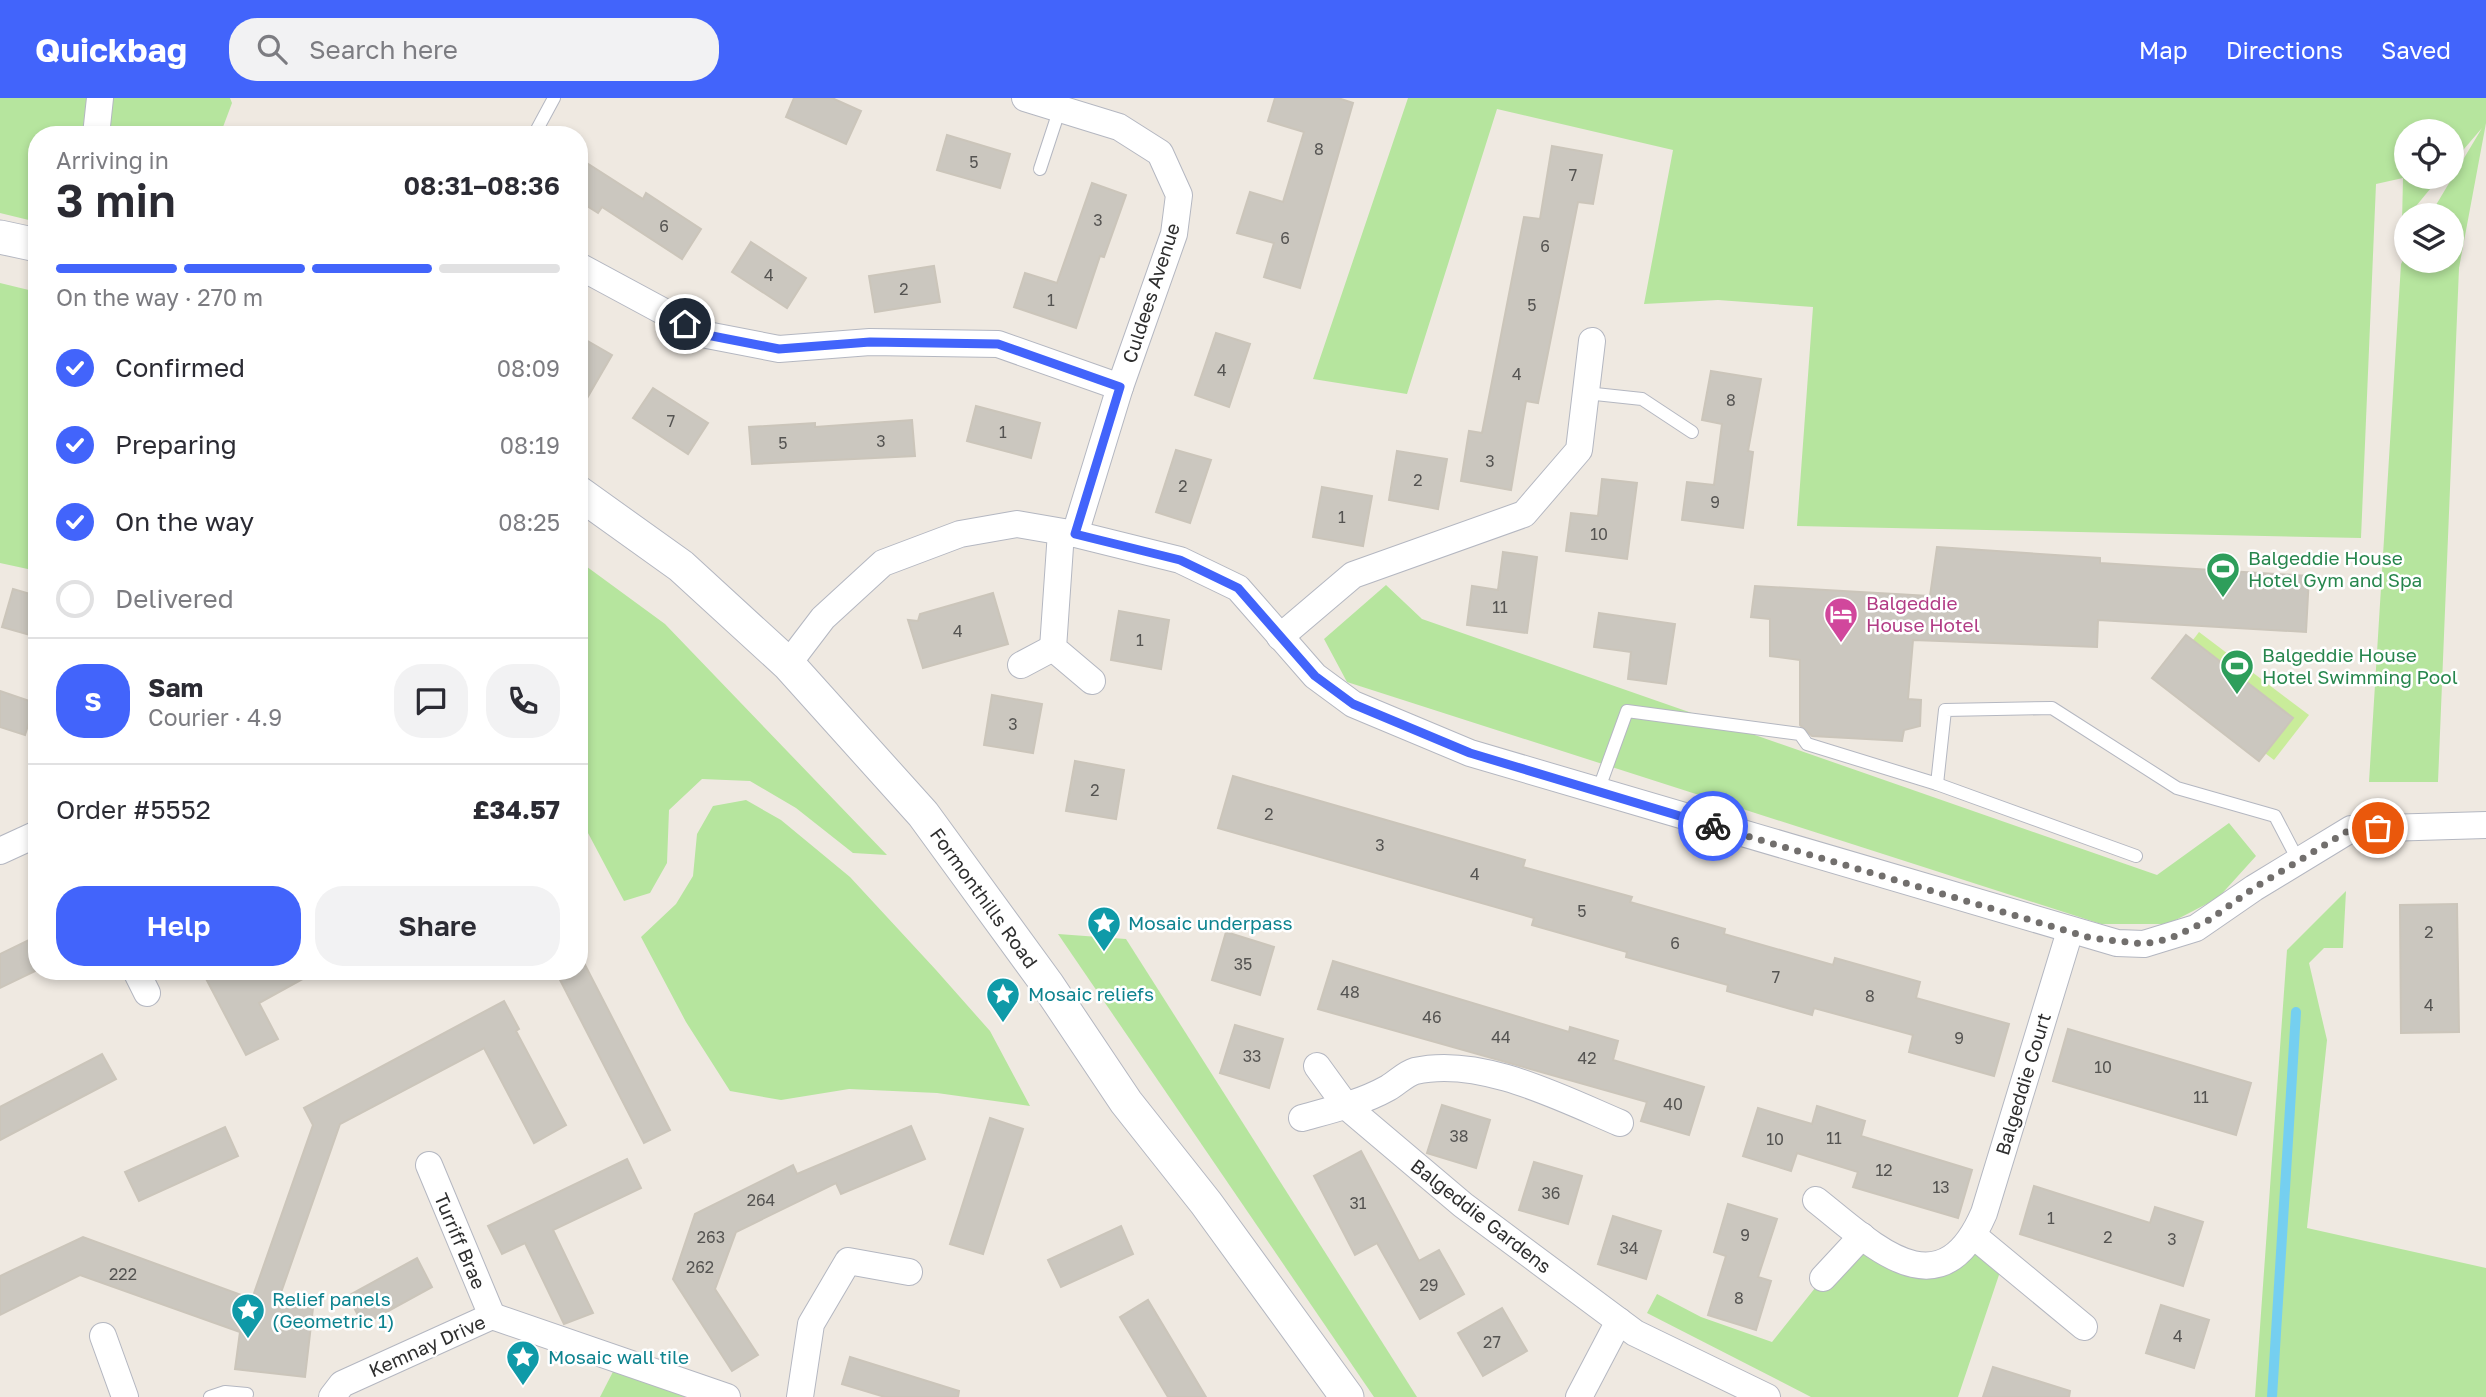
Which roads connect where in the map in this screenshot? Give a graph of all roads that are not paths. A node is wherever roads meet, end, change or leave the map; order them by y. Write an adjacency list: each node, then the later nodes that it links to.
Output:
1 (100, 98): 5 (street)
2 (554, 98): 6 (lane)
3 (1025, 98): 4 (street, Culdees Avenue)
4 (1060, 108): 7 (lane); 12 (street, Culdees Avenue)
5 (97, 126)
6 (539, 126)
7 (1040, 169)
8 (0, 237): 9 (street)
9 (28, 243)
10 (588, 271): 12 (street)
11 (1592, 341): 13 (street)
12 (1120, 387): 16 (street, Culdees Avenue)
13 (1586, 393): 14 (lane); 17 (street)
14 (1692, 432)
15 (588, 499): 19 (street, Formonthills Road)
16 (1068, 533): 17 (street); 18 (street, Culdees Avenue); 19 (street)
17 (1280, 637): 23 (street)
18 (1053, 648): 20 (street); 21 (street)
19 (788, 664): 50 (street, Formonthills Road)
20 (1021, 665)
21 (1092, 681)
22 (1937, 784): 23 (lane); 27 (lane); 28 (lane)
23 (1598, 791): 29 (street)
24 (2486, 825): 28 (street)
25 (28, 838): 26 (street)
26 (0, 851)
27 (2136, 856)
28 (2298, 860): 29 (street)
29 (2080, 934): 37 (street, Balgeddie Court)
30 (1317, 1066): 31 (street, Balgeddie Gardens)
31 (1346, 1106): 32 (street); 33 (street); 41 (street, Balgeddie Gardens)
32 (1302, 1118)
33 (1620, 1123)
34 (429, 1166): 40 (street, Turriff Brae)
35 (1816, 1200): 36 (street, Balgeddie Court)
36 (1862, 1236): 37 (street, Balgeddie Court); 39 (street)
37 (1974, 1236): 42 (street)
38 (908, 1272): 49 (street)
39 (1823, 1278)
40 (492, 1316): 47 (street, Kemnay Drive); 48 (street, Kemnay Drive)
41 (1619, 1321): 51 (street); 52 (street, Balgeddie Gardens)
42 (2084, 1327)
43 (103, 1336): 44 (street)
44 (125, 1397)
45 (211, 1397): 46 (lane)
46 (246, 1397)
47 (332, 1397)
48 (727, 1397)
49 (800, 1397)
50 (1347, 1397)
51 (1579, 1397)
52 (1767, 1397)

